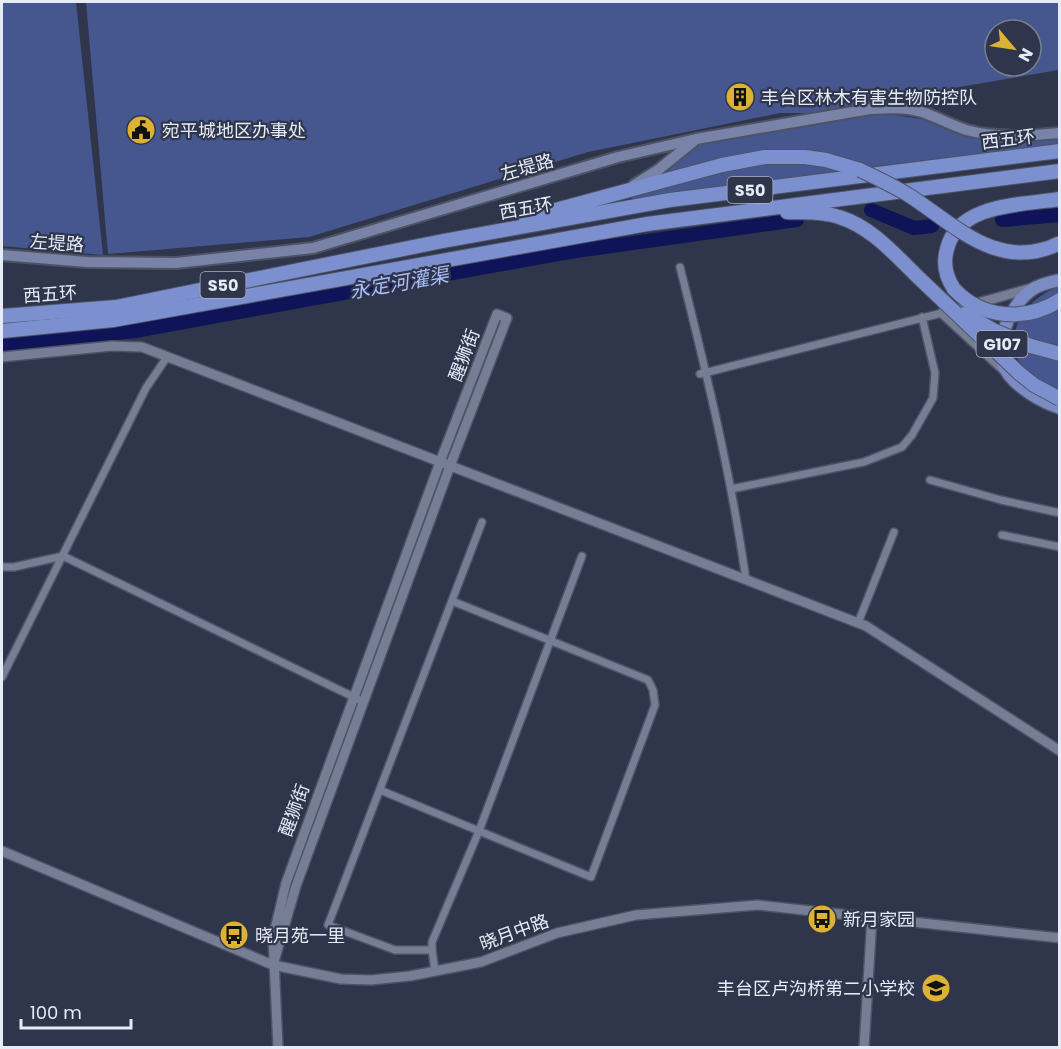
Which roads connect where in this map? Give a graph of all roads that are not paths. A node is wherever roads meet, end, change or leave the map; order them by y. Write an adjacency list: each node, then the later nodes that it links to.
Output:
1 (1059, 134): 2 (main road, 左堤路)
2 (696, 139): 5 (main road); 10 (main road, 左堤路)
3 (1059, 151): 8 (highway, 西五环 / S50)
4 (1059, 171): 7 (highway, 西五环 / S50)
5 (623, 191): 8 (highway); 9 (highway, bridge)
6 (1059, 199): 14 (highway, bridge)
7 (743, 211): 15 (highway, bridge); 18 (highway, 西五环 / S50)
8 (443, 241): 16 (highway, 西五环 / S50)
9 (1059, 243)
10 (2, 255)
11 (680, 267): 22 (street)
12 (1059, 280): 13 (highway)
13 (1035, 287): 15 (street); 23 (highway, G107)
14 (1059, 300)
15 (943, 308): 17 (street); 19 (highway, bridge); 23 (street); 24 (highway, bridge)
16 (2, 316)
17 (922, 317): 22 (street); 29 (street)
18 (2, 331)
19 (1059, 354)
20 (2, 357): 21 (street)
21 (167, 357): 26 (street); 35 (street)
22 (703, 373): 29 (street)
23 (1008, 374): 25 (highway, G107)
24 (1059, 399)
25 (1059, 408)
26 (440, 462): 27 (street); 27 (street, 醒狮街); 43 (street, 醒狮街)
27 (450, 466): 38 (street); 44 (street, 醒狮街)
28 (930, 480): 30 (street)
29 (731, 489): 38 (street)
30 (1059, 513)
31 (482, 522): 39 (street)
32 (894, 532): 40 (street)
33 (1002, 535): 34 (street)
34 (1059, 547)
35 (63, 556): 37 (street); 42 (street); 43 (street)
36 (582, 556): 41 (street)
37 (2, 567)
38 (746, 580): 40 (street)
39 (452, 602): 41 (street); 46 (street)
40 (858, 623): 45 (street)
41 (550, 641): 47 (street); 47 (street)
42 (2, 677)
43 (354, 697): 44 (street); 52 (street, 醒狮街)
44 (364, 702): 52 (street, 醒狮街)
45 (1059, 751)
46 (380, 790): 47 (street); 51 (street)
47 (479, 831): 51 (street)
48 (2, 851): 52 (street, 晓月中路)
49 (872, 917): 50 (street, 晓月中路); 53 (street, 晓月中路); 55 (street)
50 (1059, 938)
51 (432, 950): 53 (street)
52 (273, 965): 53 (street, 晓月中路); 54 (street, 醒狮街)
53 (435, 971)
54 (278, 1047)
55 (864, 1047)

